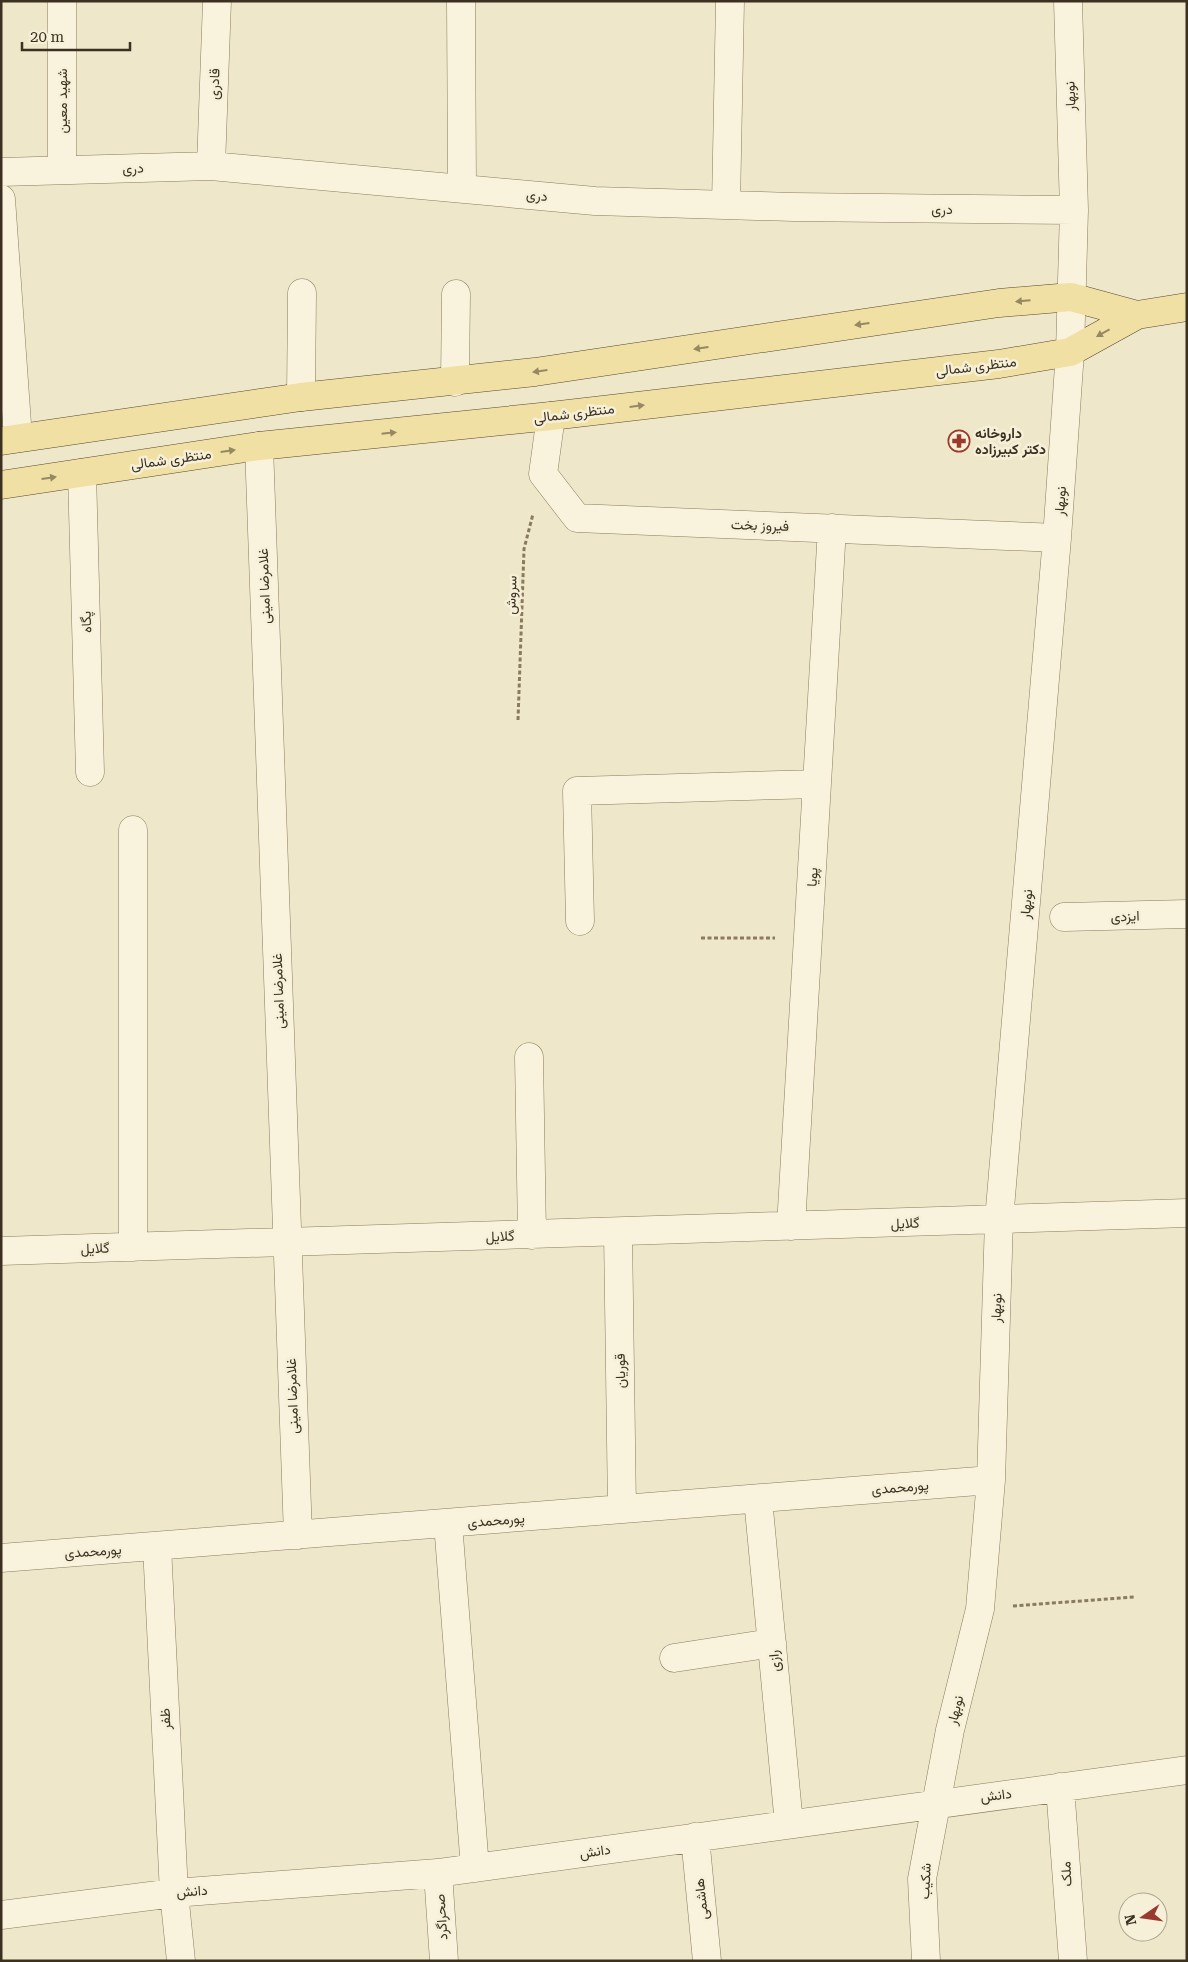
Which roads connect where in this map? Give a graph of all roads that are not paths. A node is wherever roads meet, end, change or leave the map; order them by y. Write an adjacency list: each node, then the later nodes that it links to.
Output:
1 (62, 1): 7 (street, شهید معین)
2 (217, 1): 6 (street, قادری)
3 (461, 1): 9 (street)
4 (730, 1): 11 (street)
5 (1068, 1): 12 (street, نوبهار)
6 (211, 166): 7 (street, دری); 9 (street, دری)
7 (62, 170): 8 (street, دری)
8 (1, 172)
9 (462, 187): 11 (street, دری)
10 (1, 199): 22 (street)
11 (726, 205): 12 (street, دری)
12 (1074, 210): 15 (street, نوبهار)
13 (302, 293): 20 (street)
14 (456, 294): 19 (street)
15 (1071, 297): 17 (main road, منتظری شمالی); 18 (street, نوبهار); 19 (main road, منتظری شمالی, one-way to 19)
16 (1187, 307): 17 (main road, منتظری شمالی)
17 (1137, 315): 18 (main road, منتظری شمالی, one-way to 18)
18 (1070, 352): 21 (main road, منتظری شمالی, one-way to 18); 27 (street, نوبهار)
19 (455, 382): 20 (main road, منتظری شمالی)
20 (301, 397): 22 (main road, منتظری شمالی)
21 (551, 416): 23 (main road, منتظری شمالی, one-way to 21); 26 (street, فیروز بخت)
22 (10, 439)
23 (259, 446): 24 (main road, منتظری شمالی, one-way to 23); 40 (street, غلامرضا امینی)
24 (82, 473): 25 (main road, منتظری شمالی, one-way to 24); 28 (street, پگاه)
25 (1, 485)
26 (832, 528): 27 (street, فیروز بخت); 29 (street, پویا)
27 (1057, 538): 36 (street, نوبهار)
28 (90, 772)
29 (817, 784): 33 (street); 37 (street, پویا)
30 (133, 830): 41 (street)
31 (1187, 914): 32 (street, ایزدی)
32 (1064, 917)
33 (580, 921)
34 (530, 1057): 39 (street)
35 (1187, 1213): 36 (street, گلایل)
36 (999, 1220): 37 (street, گلایل); 43 (street, نوبهار)
37 (791, 1226): 38 (street, گلایل)
38 (618, 1232): 39 (street, گلایل); 45 (street, قوریان)
39 (532, 1234): 40 (street, گلایل)
40 (286, 1242): 41 (street, گلایل); 47 (street, غلامرضا امینی)
41 (133, 1247): 42 (street, گلایل)
42 (1, 1251)
43 (991, 1480): 44 (street, پورمحمدی); 54 (street, نوبهار)
44 (758, 1499): 45 (street, پورمحمدی); 50 (street, رازی)
45 (622, 1509): 46 (street, پورمحمدی)
46 (448, 1523): 47 (street, پورمحمدی); 57 (street)
47 (298, 1535): 48 (street, پورمحمدی)
48 (157, 1546): 49 (street, پورمحمدی); 59 (street, ظفر)
49 (1, 1558)
50 (772, 1643): 51 (street); 55 (street, رازی)
51 (674, 1658)
52 (1187, 1770): 53 (street, دانش)
53 (1060, 1787): 54 (street, دانش); 65 (street, ملک)
54 (935, 1803): 55 (street, دانش); 64 (street, شکیب)
55 (789, 1824): 56 (street, دانش)
56 (695, 1837): 57 (street, دانش); 63 (street, هاشمی)
57 (475, 1868): 58 (street, دانش)
58 (438, 1874): 59 (street, دانش); 62 (street, صحراگرد)
59 (174, 1893): 60 (street, دانش); 61 (street, ظفر)
60 (1, 1915)
61 (182, 1961)
62 (444, 1961)
63 (707, 1961)
64 (926, 1961)
65 (1073, 1961)

